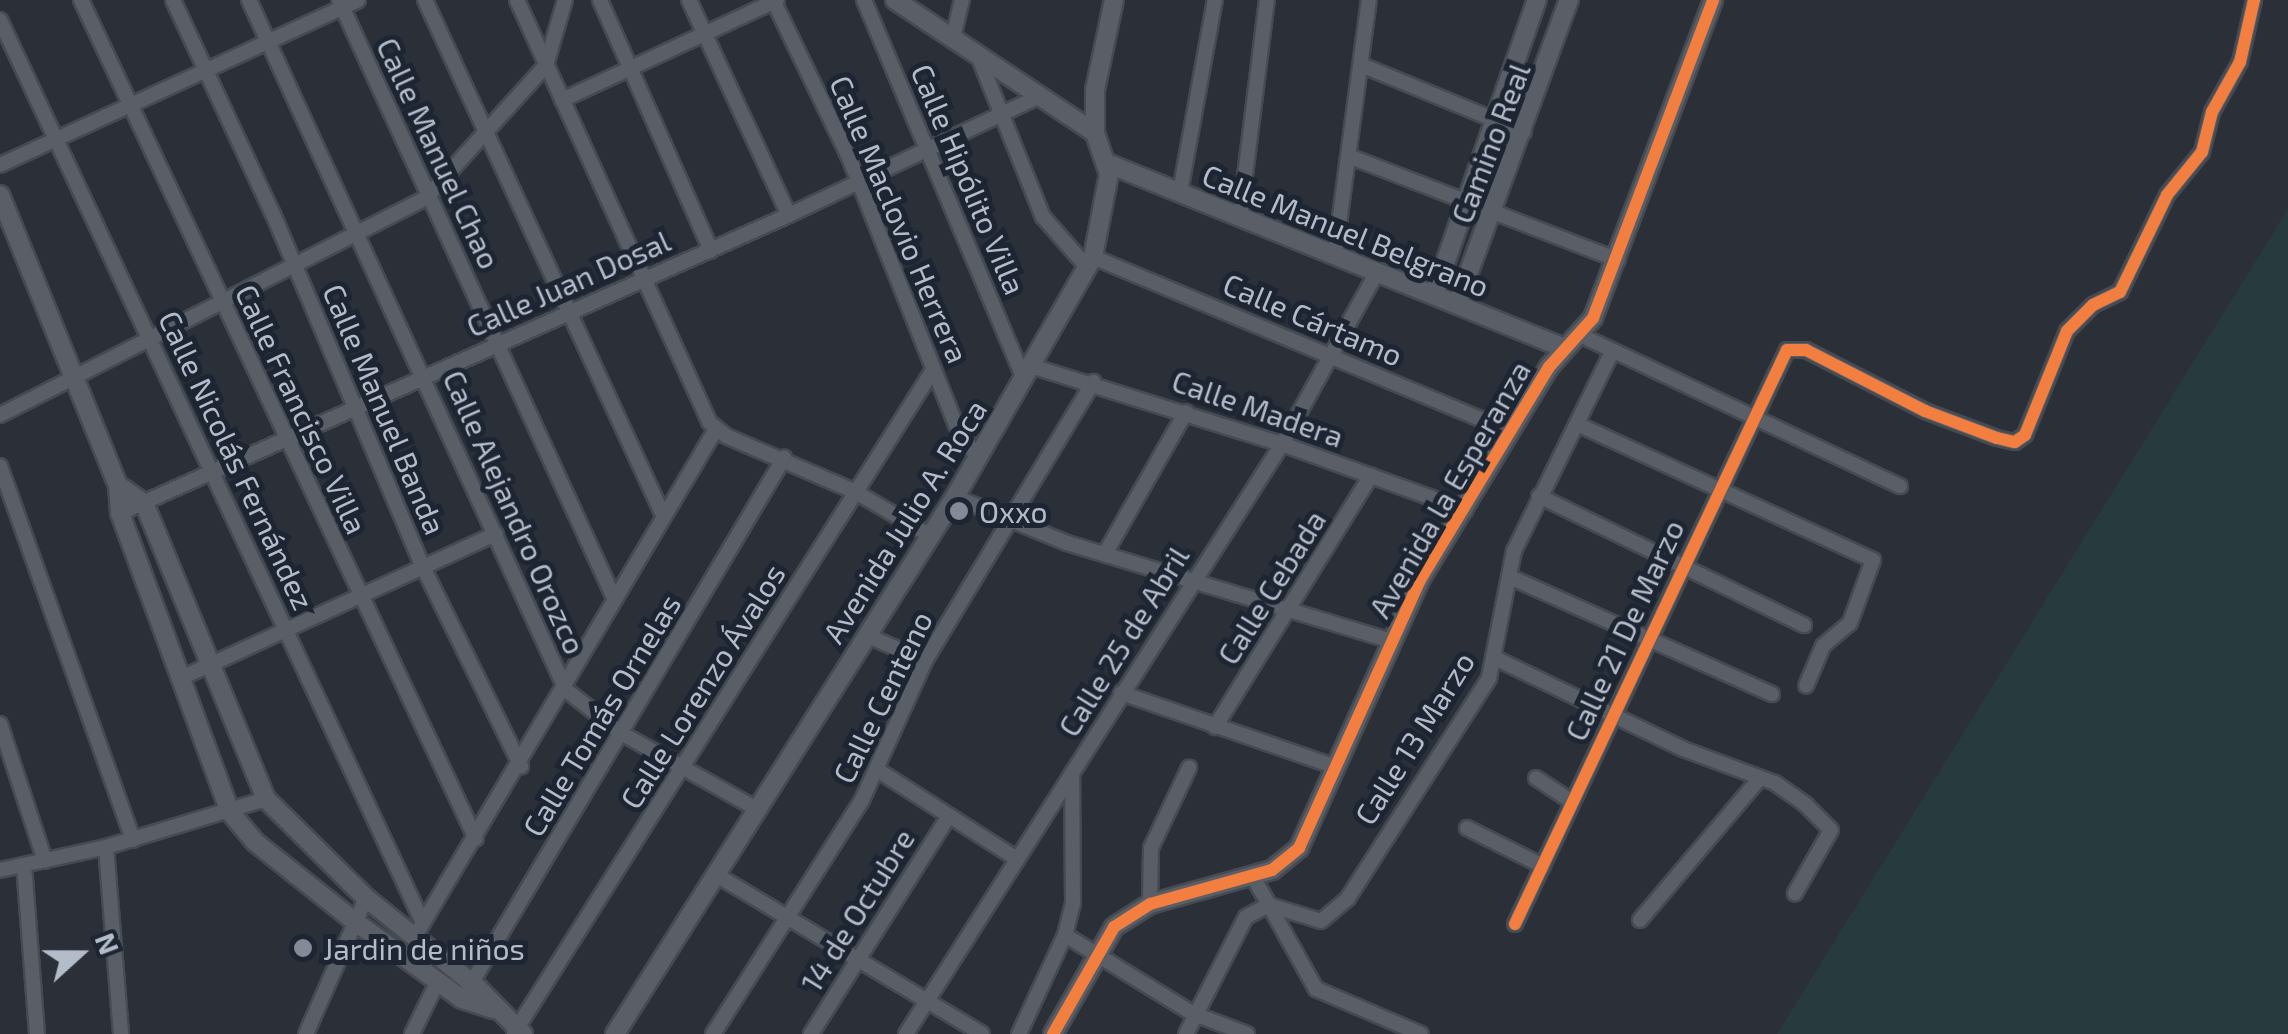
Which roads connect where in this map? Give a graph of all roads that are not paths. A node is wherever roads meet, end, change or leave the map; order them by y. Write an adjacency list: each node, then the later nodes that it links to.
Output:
1 (80, 0): 34 (street, Calle Francisco Villa)
2 (173, 0): 31 (street, Calle Manuel Banda)
3 (250, 0): 26 (street, Calle Alejandro Orozco)
4 (358, 0): 22 (street)
5 (425, 0): 39 (street)
6 (517, 0): 28 (street)
7 (565, 0): 28 (street)
8 (600, 0): 30 (street)
9 (688, 0): 24 (street)
10 (864, 0): 41 (street, Calle Hipólito Villa)
11 (894, 0): 25 (street)
12 (962, 0): 25 (street)
13 (1114, 0): 38 (street)
14 (1216, 0): 46 (street)
15 (1267, 0): 51 (street)
16 (1369, 0): 29 (street)
17 (1537, 0): 36 (street, Camino Real)
18 (1569, 0): 37 (street, Camino Real)
19 (1713, 0): 56 (street, Avenida la Esperanza)
20 (2254, 0): 79 (street, Calle 21 De Marzo)
21 (775, 1): 24 (street); 45 (street, Calle Maclovio Herrera)
22 (341, 4): 26 (street); 48 (street, Calle Manuel Chao)
23 (0, 20): 40 (street, Calle Nicolás Fernández)
24 (708, 36): 30 (street); 50 (street)
25 (953, 38): 27 (street)
26 (269, 43): 31 (street); 53 (street, Calle Alejandro Orozco)
27 (979, 58): 32 (street); 35 (street)
28 (546, 64): 33 (street); 39 (street)
29 (1361, 65): 36 (street); 42 (street)
30 (630, 70): 33 (street); 54 (street)
31 (205, 71): 34 (street); 58 (street, Calle Manuel Banda)
32 (1035, 98): 35 (street, Calle Juan Dosal); 38 (street)
33 (562, 100): 60 (street)
34 (130, 103): 40 (street); 62 (street, Calle Francisco Villa)
35 (997, 114): 41 (street, Calle Juan Dosal); 57 (street)
36 (1498, 120): 37 (street); 49 (street, Camino Real)
37 (1524, 132): 52 (street, Camino Real)
38 (1095, 133): 43 (street)
39 (486, 135): 48 (street); 64 (street)
40 (55, 138): 44 (street); 66 (street, Calle Nicolás Fernández)
41 (926, 148): 45 (street, Calle Juan Dosal); 72 (street, Calle Hipólito Villa)
42 (1351, 157): 49 (street); 55 (street)
43 (1108, 164): 46 (street, Calle Manuel Belgrano); 57 (street, Avenida Julio A. Roca)
44 (0, 165)
45 (858, 182): 50 (street, Calle Juan Dosal); 71 (street, Calle Maclovio Herrera)
46 (1180, 192): 51 (street, Calle Manuel Belgrano)
47 (0, 195): 74 (street)
48 (426, 198): 53 (street); 67 (street, Calle Manuel Chao)
49 (1469, 205): 52 (street); 61 (street, Camino Real)
50 (789, 215): 54 (street, Calle Juan Dosal)
51 (1240, 216): 55 (street, Calle Manuel Belgrano)
52 (1493, 216): 56 (street); 63 (street, Camino Real)
53 (358, 234): 58 (street); 73 (street, Calle Alejandro Orozco)
54 (711, 250): 60 (street, Calle Juan Dosal)
55 (1335, 254): 59 (street, Calle Manuel Belgrano)
56 (1618, 260): 65 (street, Avenida la Esperanza)
57 (1090, 262): 70 (street, Calle Cártamo); 72 (street, Avenida Julio A. Roca)
58 (294, 267): 62 (street); 76 (street, Calle Manuel Banda)
59 (1377, 272): 61 (street, Calle Manuel Belgrano); 70 (street, Calle 25 de Abril)
60 (646, 278): 64 (street, Calle Juan Dosal); 81 (street)
61 (1434, 295): 63 (street, Calle Manuel Belgrano)
62 (222, 303): 66 (street); 83 (street, Calle Francisco Villa)
63 (1457, 304): 68 (street, Calle Manuel Belgrano)
64 (567, 312): 67 (street, Calle Juan Dosal); 99 (street)
65 (1580, 335): 68 (street, Avenida la Esperanza); 69 (street)
66 (150, 340): 74 (street); 88 (street, Calle Nicolás Fernández)
67 (498, 343): 73 (street, Calle Juan Dosal); 109 (street, Calle Manuel Chao)
68 (1563, 347): 82 (street, Avenida la Esperanza)
69 (1612, 352): 79 (street); 80 (street, Calle 13 Marzo)
70 (1334, 356): 82 (street, Calle Cártamo); 84 (street, Calle 25 de Abril)
71 (933, 370): 86 (street, Calle Maclovio Herrera); 92 (street, Calle Lorenzo Ávalos)
72 (1028, 373): 75 (street, Calle Madera); 86 (street, Avenida Julio A. Roca)
73 (423, 375): 76 (street, Calle Juan Dosal); 101 (street, Calle Alejandro Orozco)
74 (73, 379): 78 (street); 90 (street)
75 (1094, 382): 77 (street, Calle Madera); 100 (street, Calle Centeno)
76 (352, 407): 83 (street, Calle Juan Dosal); 104 (street, Calle Manuel Banda)
77 (1186, 412): 84 (street, Calle Madera); 103 (street)
78 (0, 415)
79 (1755, 417): 91 (street); 93 (street, Calle 21 De Marzo)
80 (1577, 424): 93 (street); 94 (street, Calle 13 Marzo)
81 (716, 429): 85 (street); 99 (street)
82 (1510, 432): 97 (street, Avenida la Esperanza)
83 (288, 437): 88 (street, Calle Juan Dosal); 108 (street, Calle Francisco Villa)
84 (1282, 444): 89 (street, Calle Madera); 107 (street, Calle 25 de Abril)
85 (784, 458): 92 (street); 127 (street, Calle Tomás Ornelas)
86 (978, 458): 95 (street, Avenida Julio A. Roca)
87 (0, 466): 143 (street)
88 (212, 472): 96 (street, Calle Juan Dosal); 112 (street, Calle Nicolás Fernández)
89 (1371, 475): 97 (street, Calle Madera); 110 (street, Calle Cebada)
90 (118, 485): 96 (street); 98 (street)
91 (1900, 486)
92 (854, 491): 102 (street); 130 (street, Calle Lorenzo Ávalos)
93 (1717, 493): 105 (street, Calle 21 De Marzo); 120 (street)
94 (1540, 496): 105 (street); 106 (street, Calle 13 Marzo)
95 (955, 497): 100 (street); 102 (street, Avenida Julio A. Roca)
96 (144, 503): 98 (street, Calle Juan Dosal); 118 (street)
97 (1465, 510): 115 (street, Avenida la Esperanza)
98 (120, 513): 119 (street)
99 (662, 513): 109 (street)
100 (1010, 521): 103 (street); 117 (street, Calle Centeno)
101 (496, 534): 104 (street); 121 (street, Calle Alejandro Orozco)
102 (930, 535): 113 (street, Avenida Julio A. Roca)
103 (1106, 552): 107 (street)
104 (424, 568): 108 (street); 128 (street, Calle Manuel Banda)
105 (1680, 568): 111 (street); 114 (street, Calle 21 De Marzo)
106 (1510, 577): 114 (street); 116 (street, Calle 13 Marzo)
107 (1193, 580): 110 (street); 122 (street, Calle 25 de Abril)
108 (360, 597): 112 (street); 142 (street, Calle Francisco Villa)
109 (615, 600): 121 (street)
110 (1294, 607): 115 (street); 126 (street, Calle Cebada)
111 (1804, 625)
112 (288, 632): 118 (street); 160 (street, Calle Nicolás Fernández)
113 (866, 635): 117 (street); 138 (street, Avenida Julio A. Roca)
114 (1649, 636): 123 (street); 124 (street, Calle 21 De Marzo)
115 (1389, 640): 129 (street, Avenida la Esperanza)
116 (1497, 658): 124 (street); 155 (street, Calle 13 Marzo)
117 (925, 661): 132 (street, Calle Centeno)
118 (209, 667): 119 (street); 136 (street)
119 (181, 678): 139 (street)
120 (1806, 686)
121 (566, 690): 127 (street, Calle Alejandro Orozco); 128 (street)
122 (1120, 692): 126 (street); 133 (street, Calle 25 de Abril)
123 (1772, 694)
124 (1614, 713): 135 (street); 137 (street, Calle 21 De Marzo)
125 (0, 724): 146 (street)
126 (1215, 727): 129 (street)
127 (621, 732): 130 (street, Calle Alejandro Orozco); 165 (street, Calle Tomás Ornelas)
128 (521, 766): 142 (street)
129 (1336, 767): 151 (street, Avenida la Esperanza)
130 (685, 768): 138 (street, Calle Alejandro Orozco); 168 (street, Calle Lorenzo Ávalos)
131 (1189, 768): 154 (street)
132 (878, 771): 140 (street); 156 (street, Calle Centeno)
133 (1072, 772): 145 (street, Calle 25 de Abril); 161 (street)
134 (1536, 778): 137 (street)
135 (1760, 778): 152 (street); 157 (street)
136 (266, 799): 139 (street); 153 (street)
137 (1571, 801): 148 (street, Calle 21 De Marzo)
138 (756, 809): 150 (street, Avenida Julio A. Roca)
139 (230, 812): 143 (street); 158 (street)
140 (949, 816): 145 (street); 163 (street, 14 de Octubre)
141 (1467, 828): 148 (street)
142 (476, 839): 160 (street)
143 (134, 840): 144 (street)
144 (106, 848): 146 (street); 170 (street)
145 (1017, 859): 166 (street, Calle 25 de Abril)
146 (45, 860): 147 (street)
147 (24, 865): 149 (street); 169 (street)
148 (1543, 866): 159 (street, Calle 21 De Marzo)
149 (0, 870)
150 (716, 874): 156 (street); 173 (street, Avenida Julio A. Roca)
151 (1254, 877): 154 (street); 155 (street)
152 (1795, 893)
153 (366, 898): 158 (street); 160 (street)
154 (1150, 904): 162 (street)
155 (1269, 905): 167 (street); 182 (street)
156 (786, 918): 163 (street); 174 (street, Calle Centeno)
157 (1640, 920)
158 (357, 923): 164 (street); 171 (street)
159 (1516, 924)
160 (419, 930): 165 (street)
161 (1065, 936): 162 (street); 178 (street)
162 (1094, 955): 167 (street); 179 (street)
163 (856, 961): 166 (street); 175 (street, 14 de Octubre)
164 (438, 981): 165 (street); 172 (street)
165 (466, 990): 168 (street)
166 (924, 1004): 176 (street, Calle 25 de Abril); 177 (street)
167 (1192, 1013): 180 (street); 181 (street)
168 (518, 1032)
169 (38, 1034)
170 (121, 1034)
171 (306, 1034)
172 (412, 1034)
173 (615, 1034)
174 (713, 1034)
175 (812, 1034)
176 (906, 1034)
177 (982, 1034)
178 (1018, 1034)
179 (1053, 1034)
180 (1186, 1034)
181 (1247, 1034)
182 (1421, 1034)

